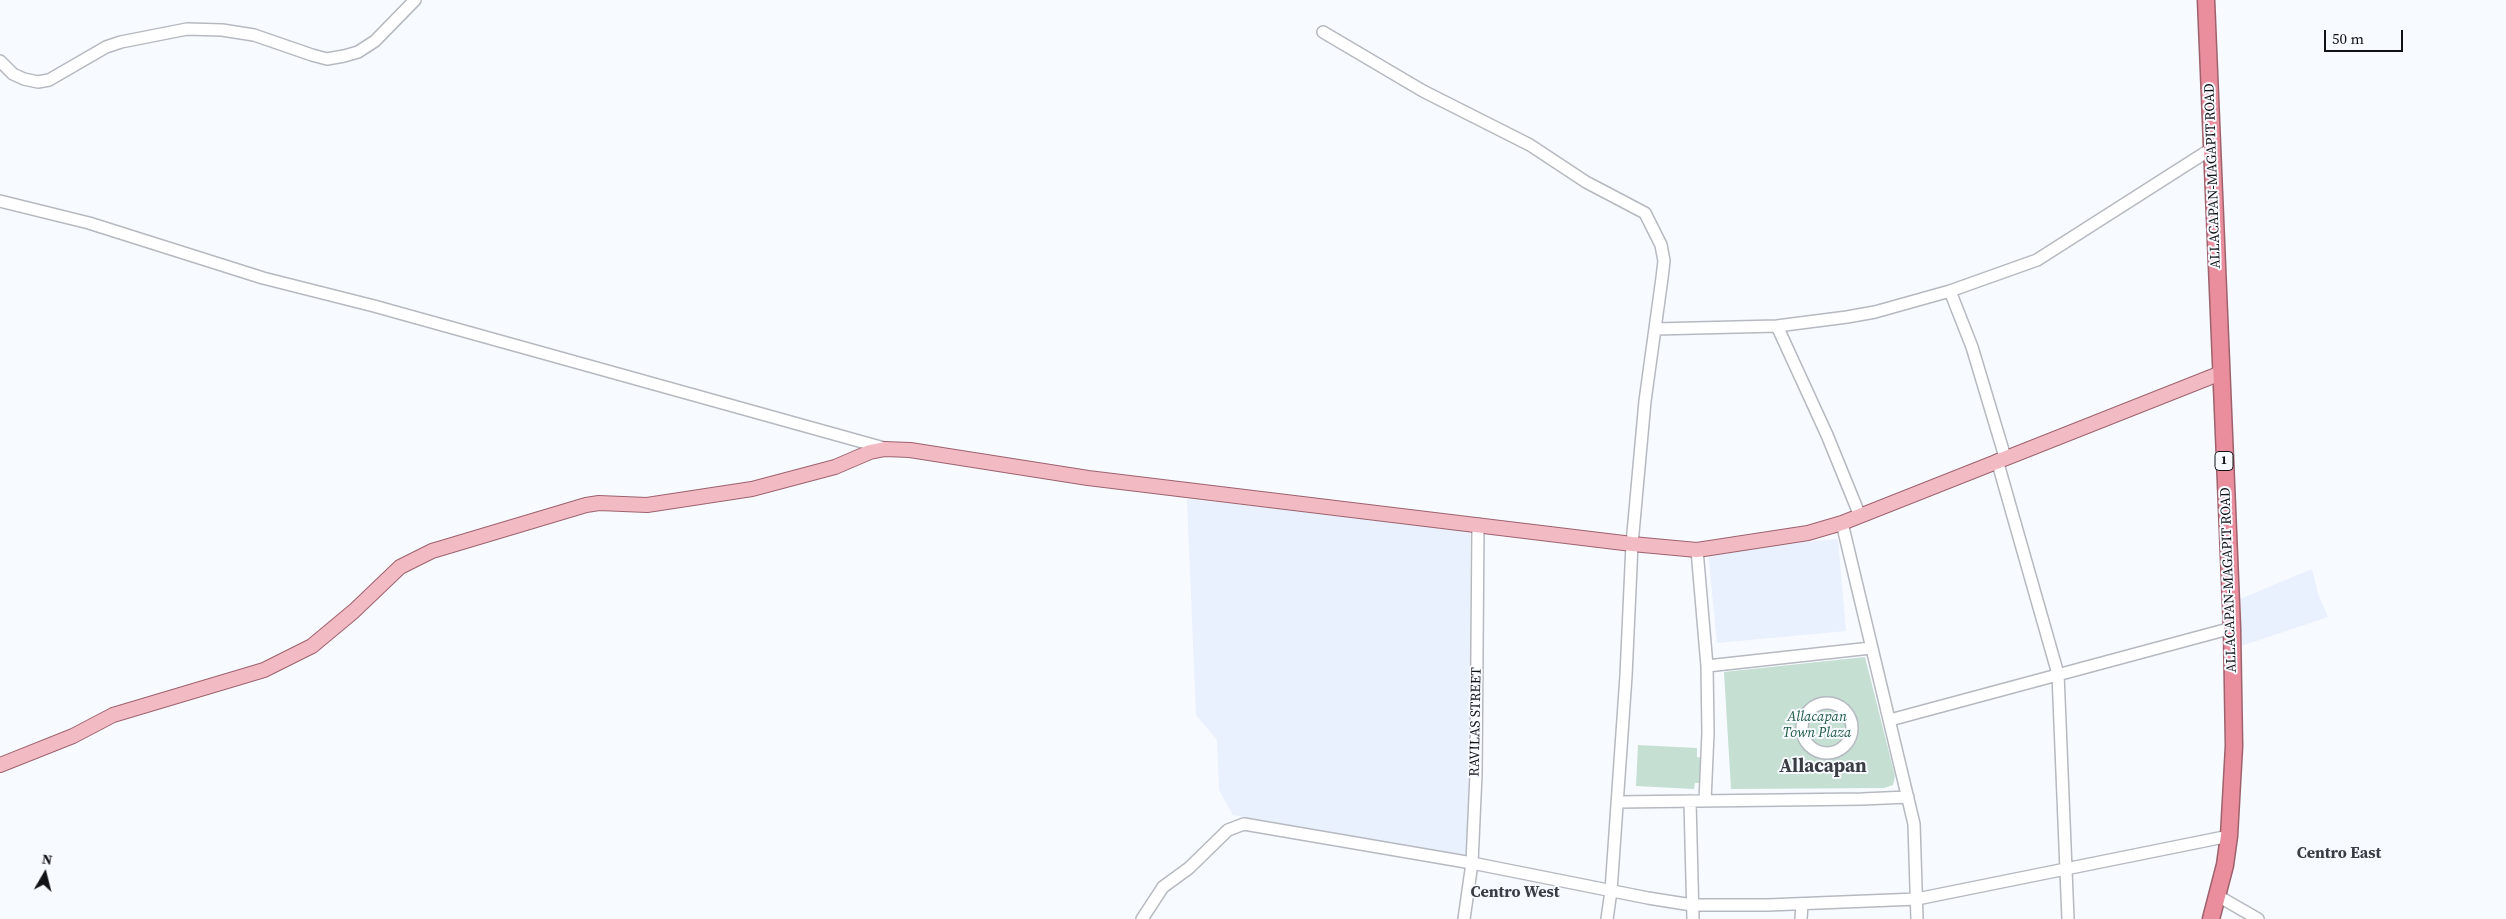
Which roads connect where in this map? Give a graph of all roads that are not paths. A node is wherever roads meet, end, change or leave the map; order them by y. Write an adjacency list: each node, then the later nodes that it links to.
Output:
1 (415, 0): 4 (street)
2 (2206, 0): 5 (highway, ALLACAPAN-MAGAPIT ROAD / 1)
3 (1323, 32): 9 (street)
4 (0, 61)
5 (2211, 150): 7 (street); 10 (highway, ALLACAPAN-MAGAPIT ROAD / 1)
6 (0, 201): 11 (street)
7 (1950, 291): 8 (street); 12 (street)
8 (1777, 326): 9 (street); 13 (street)
9 (1655, 330): 16 (street)
10 (2221, 373): 12 (main road); 18 (highway, ALLACAPAN-MAGAPIT ROAD / 1)
11 (885, 449): 15 (main road); 24 (main road)
12 (2001, 459): 13 (main road); 21 (street)
13 (1860, 516): 14 (main road)
14 (1842, 523): 17 (main road); 19 (street)
15 (1478, 524): 16 (main road); 30 (street, RAVILAS STREET)
16 (1632, 544): 17 (main road); 28 (street)
17 (1696, 550): 20 (street)
18 (2232, 628): 21 (street); 29 (highway, ALLACAPAN-MAGAPIT ROAD / 1)
19 (1872, 648): 20 (street); 23 (street)
20 (1707, 666): 27 (street)
21 (2058, 674): 23 (street); 31 (street)
22 (1803, 719): 22 (street)
23 (1890, 720): 25 (street)
24 (0, 766)
25 (1908, 797): 27 (street); 34 (street)
26 (1690, 801): 27 (street); 28 (street); 36 (street)
27 (1705, 801)
28 (1617, 802): 32 (street)
29 (2229, 836): 31 (street); 33 (highway, ALLACAPAN-MAGAPIT ROAD / 1)
30 (1472, 863): 32 (street); 37 (street); 38 (street, RAVILAS STREET)
31 (2066, 868): 34 (street); 43 (street)
32 (1611, 891): 36 (street); 39 (street)
33 (2218, 896): 44 (highway, ALLACAPAN-MAGAPIT ROAD / 1); 45 (street)
34 (1917, 899): 35 (street); 42 (street)
35 (1802, 904): 36 (street); 41 (street)
36 (1692, 905): 40 (street)
37 (1142, 919)
38 (1464, 919)
39 (1607, 919)
40 (1693, 919)
41 (1801, 919)
42 (1917, 919)
43 (2068, 919)
44 (2211, 919)
45 (2258, 919)

